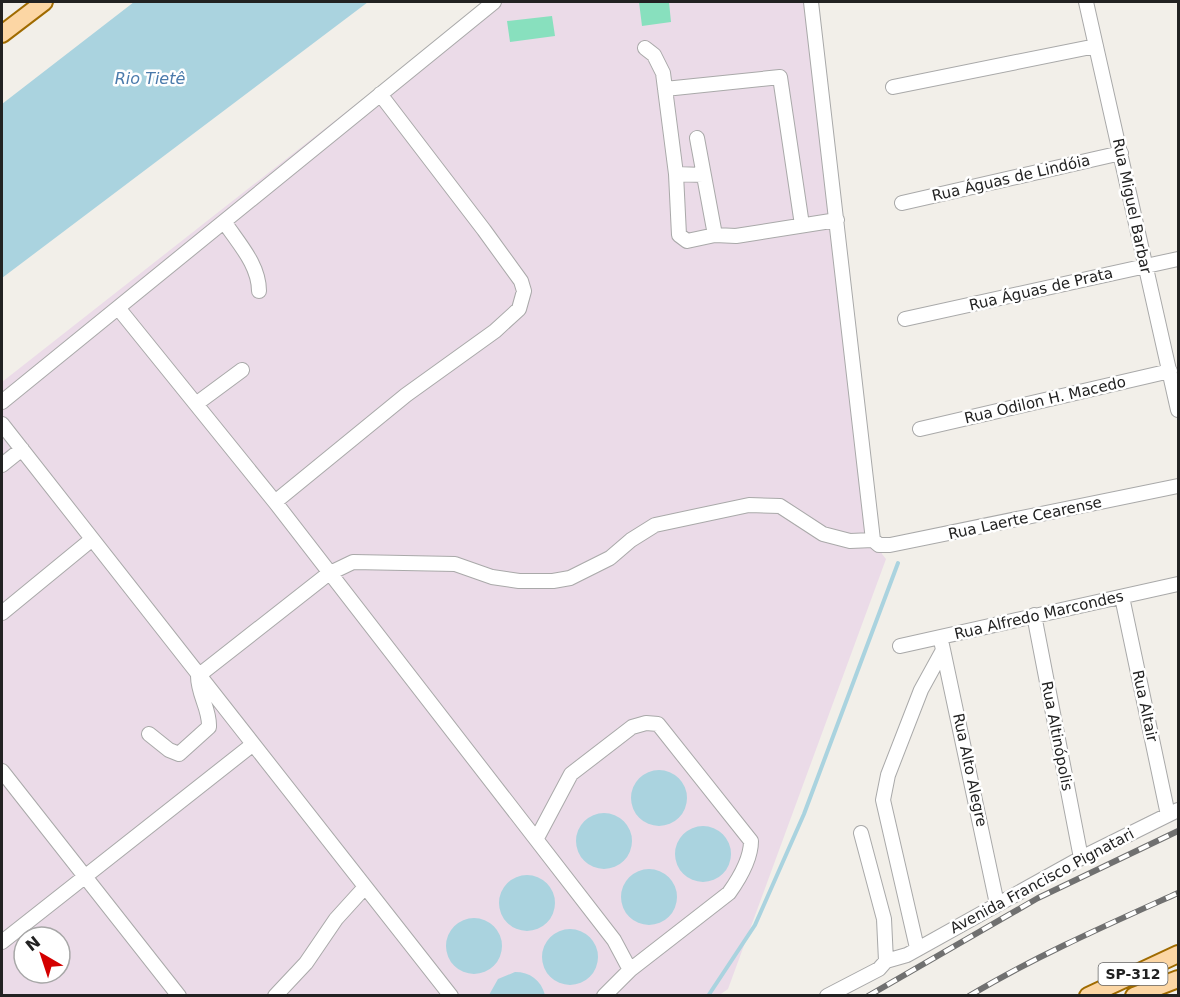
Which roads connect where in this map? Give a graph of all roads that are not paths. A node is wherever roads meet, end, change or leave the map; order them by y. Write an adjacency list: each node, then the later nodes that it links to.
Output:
1 (44, 2): 5 (main road)
2 (494, 2): 10 (street)
3 (811, 2): 16 (street)
4 (1086, 2): 6 (street, Rua Miguel Barbar)
5 (2, 34)
6 (1096, 46): 8 (street); 12 (street, Rua Miguel Barbar)
7 (645, 48): 9 (street)
8 (893, 87)
9 (665, 89): 13 (street); 18 (street)
10 (380, 94): 17 (street); 35 (street)
11 (697, 138): 14 (street)
12 (1121, 153): 15 (street, Rua Águas de Lindóia); 21 (street, Rua Miguel Barbar)
13 (676, 174): 14 (street); 19 (street)
14 (703, 175): 19 (street)
15 (902, 203)
16 (837, 220): 18 (street); 37 (street)
17 (225, 223): 22 (street); 23 (street)
18 (802, 225): 19 (street)
19 (715, 235)
20 (1179, 259): 21 (street, Rua Águas de Prata)
21 (1146, 266): 24 (street, Rua Águas de Prata); 26 (street, Rua Miguel Barbar)
22 (259, 291)
23 (119, 309): 27 (street); 28 (street)
24 (905, 320)
25 (242, 370): 28 (street)
26 (1170, 371): 29 (street, Rua Miguel Barbar); 31 (street, Rua Odilon H. Macedo)
27 (2, 402)
28 (196, 404): 35 (street)
29 (1179, 410)
30 (2, 424): 32 (street)
31 (921, 429)
32 (22, 449): 33 (street); 36 (street)
33 (2, 465)
34 (1179, 486): 37 (street, Rua Laerte Cearense)
35 (275, 502): 38 (street)
36 (91, 540): 41 (street); 45 (street)
37 (873, 540): 38 (street, Rua Laerte Cearense)
38 (328, 574): 45 (street, Rua Laerte Cearense); 51 (street)
39 (1179, 584): 40 (street, Rua Alfredo Marcondes)
40 (1122, 597): 42 (street, Rua Alfredo Marcondes); 49 (street, Rua Altair)
41 (2, 613)
42 (1034, 615): 43 (street, Rua Alfredo Marcondes); 52 (street, Rua Altinópolis)
43 (941, 644): 44 (street, Rua Alfredo Marcondes); 55 (street, Rua Alto Alegre); 57 (street)
44 (900, 646)
45 (198, 676): 46 (street); 47 (street)
46 (149, 734)
47 (252, 745): 53 (street); 54 (street)
48 (2, 771): 53 (street)
49 (1173, 812): 52 (street, Avenida Francisco Pignatari)
50 (861, 833): 59 (street)
51 (537, 838): 60 (street); 60 (street)
52 (1081, 858): 55 (street, Avenida Francisco Pignatari)
53 (85, 876): 56 (street); 62 (street)
54 (365, 887): 63 (street); 64 (street)
55 (997, 904): 57 (street, Avenida Francisco Pignatari)
56 (2, 942)
57 (912, 951): 59 (street, Avenida Francisco Pignatari)
58 (1179, 954): 67 (main road, SP-312)
59 (886, 961): 66 (street, Avenida Francisco Pignatari)
60 (630, 970): 65 (street)
61 (1179, 979): 68 (main road, SP-312)
62 (179, 996)
63 (275, 996)
64 (451, 996)
65 (604, 996)
66 (827, 996)
67 (1088, 996)
68 (1134, 996)

